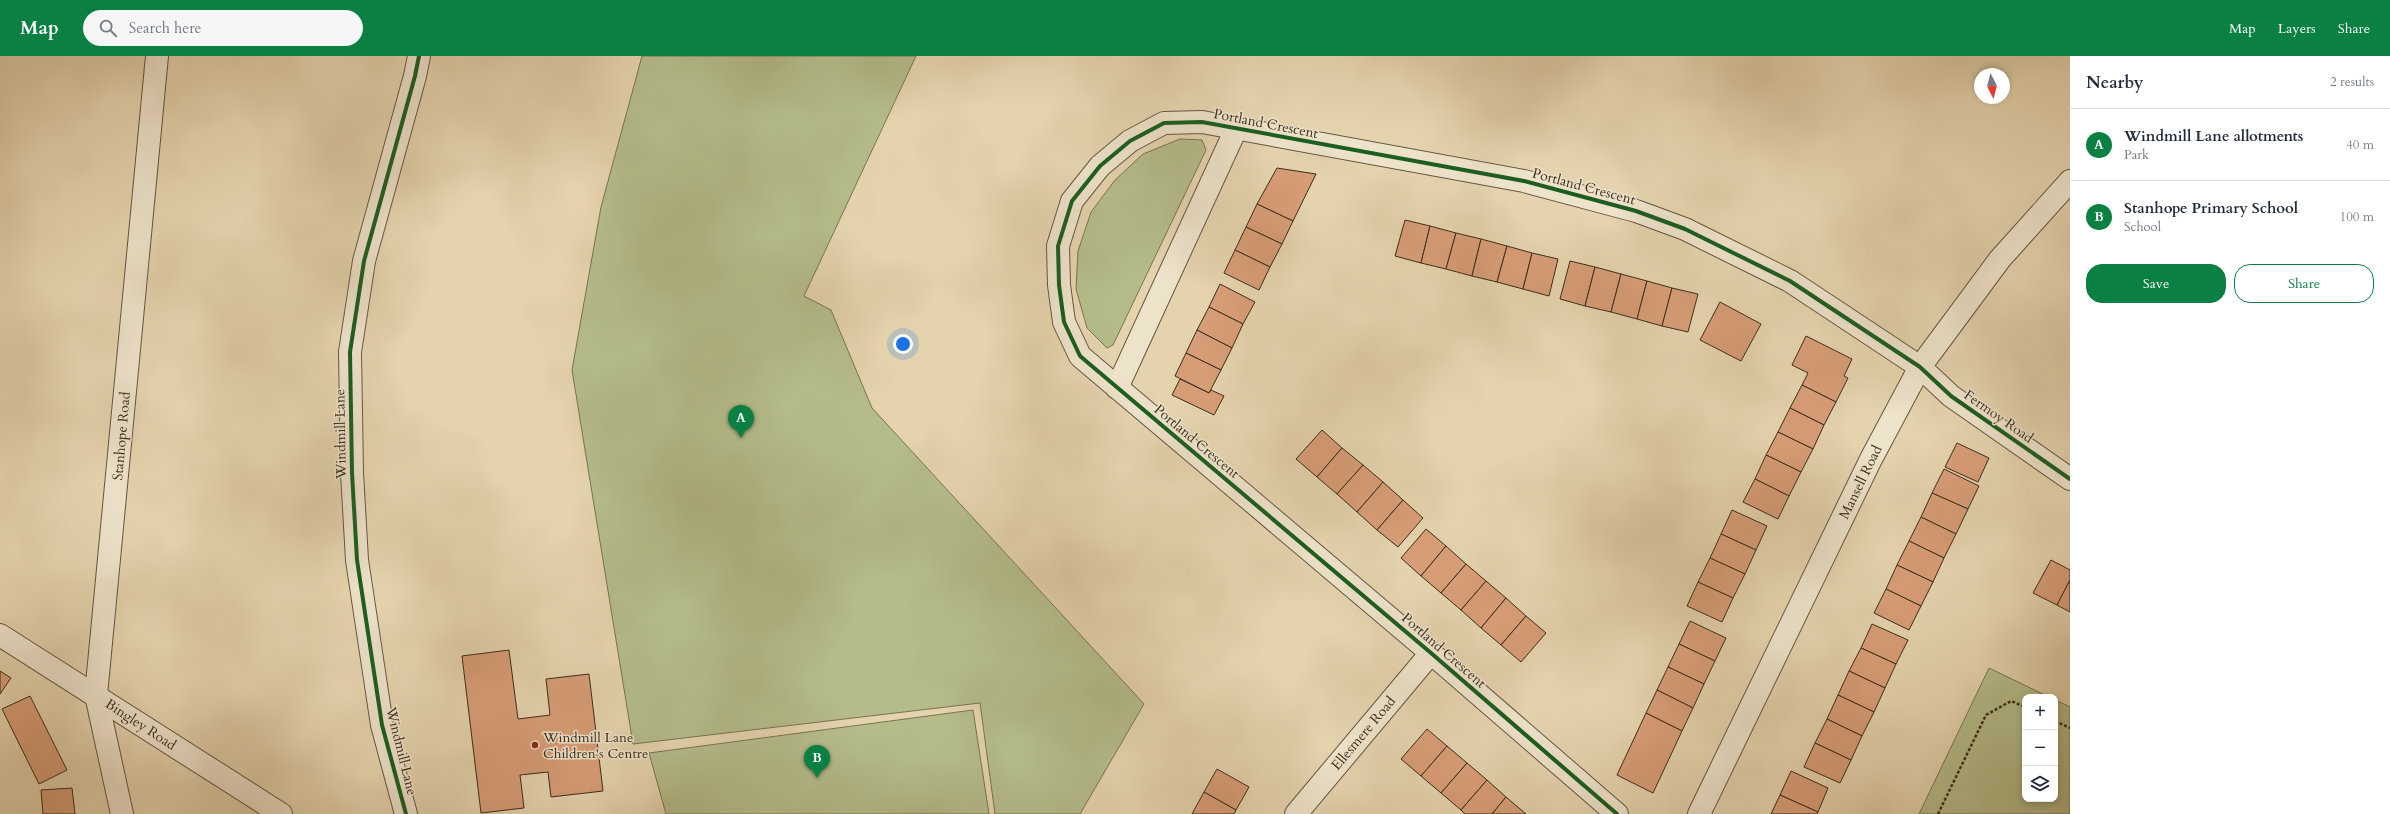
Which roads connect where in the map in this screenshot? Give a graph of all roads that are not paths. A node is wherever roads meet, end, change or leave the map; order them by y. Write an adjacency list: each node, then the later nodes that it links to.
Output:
1 (157, 56): 10 (street, Stanhope Road)
2 (419, 56): 13 (street, Windmill Lane)
3 (1236, 129): 5 (street, Portland Crescent); 6 (street); 6 (street, Portland Crescent)
4 (2070, 181): 5 (street, Mansell Road)
5 (1920, 367): 7 (street, Fermoy Road); 16 (street, Mansell Road)
6 (1117, 388): 9 (street, Portland Crescent)
7 (2070, 479)
8 (0, 635): 10 (street, Bingley Road)
9 (1431, 653): 14 (street, Ellesmere Road); 15 (street, Portland Crescent)
10 (96, 695): 11 (street, Stanhope Road); 12 (street, Bingley Road)
11 (122, 814)
12 (281, 814)
13 (404, 814)
14 (1296, 814)
15 (1617, 814)
16 (1699, 814)

